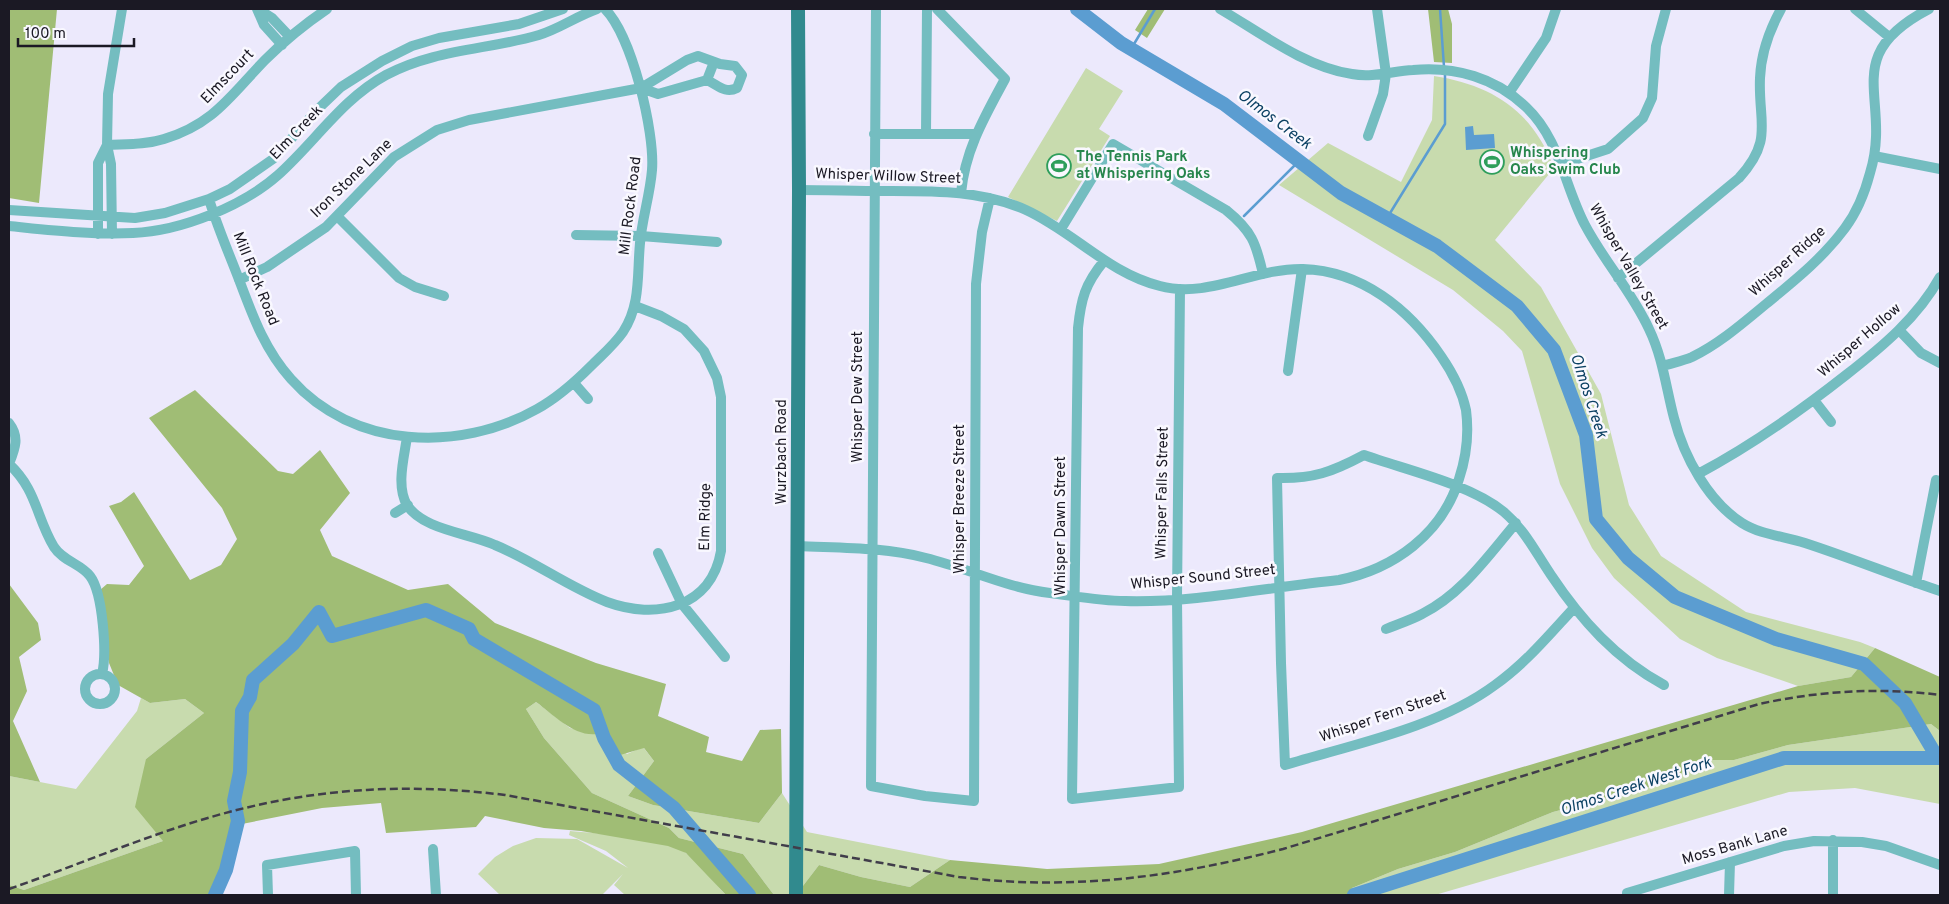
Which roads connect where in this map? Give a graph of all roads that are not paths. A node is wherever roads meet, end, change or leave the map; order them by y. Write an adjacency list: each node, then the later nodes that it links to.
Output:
1 (122, 9): 30 (street)
2 (257, 9): 19 (street); 20 (street)
3 (327, 9): 19 (street, Elmscourt)
4 (563, 9): 40 (street, Elm Creek)
5 (597, 9): 42 (street, Elm Creek)
6 (798, 9): 36 (main road, Wurzbach Road)
7 (876, 9): 26 (street, Whisper Dew Street)
8 (927, 9): 27 (street)
9 (937, 9): 28 (street)
10 (1223, 9): 22 (street, Whisper Valley Street)
11 (1377, 9): 22 (street)
12 (1556, 9): 25 (street)
13 (1666, 9): 32 (street)
14 (1781, 9): 57 (street)
15 (1854, 9): 18 (street)
16 (1928, 9): 18 (street, Whisper Ridge)
17 (610, 11): 24 (street, Mill Rock Road)
18 (1888, 36): 31 (street, Whisper Ridge)
19 (290, 37): 20 (street, Elmscourt)
20 (282, 45): 30 (street, Elmscourt)
21 (714, 62): 23 (street); 23 (street); 24 (street)
22 (1386, 74): 25 (street, Whisper Valley Street); 29 (street)
23 (707, 80): 24 (street)
24 (641, 88): 44 (street, Iron Stone Lane); 51 (street, Mill Rock Road)
25 (1509, 93): 32 (street, Whisper Valley Street)
26 (874, 134): 27 (street); 37 (street, Whisper Dew Street)
27 (926, 134): 28 (street)
28 (976, 134): 38 (street)
29 (1368, 136)
30 (106, 145): 34 (street); 35 (street)
31 (1874, 156): 33 (street); 64 (street, Whisper Ridge)
32 (1562, 164): 57 (street, Whisper Valley Street)
33 (1940, 169)
34 (98, 183): 35 (street); 43 (street)
35 (111, 183): 45 (street)
36 (799, 190): 37 (street, Whisper Willow Street); 79 (main road, Wurzbach Road)
37 (874, 191): 38 (street, Whisper Willow Street); 80 (street, Whisper Dew Street)
38 (961, 193): 39 (street, Whisper Willow Street)
39 (990, 198): 47 (street, Whisper Willow Street); 82 (street, Whisper Breeze Street)
40 (209, 199): 42 (street, Mill Rock Road); 45 (street, Elm Creek)
41 (9, 210): 43 (street, Elm Creek)
42 (213, 214): 49 (street, Elm Creek); 58 (street, Mill Rock Road)
43 (97, 216): 45 (street, Elm Creek); 48 (street)
44 (338, 216): 58 (street, Iron Stone Lane); 60 (street)
45 (112, 218): 49 (street)
46 (9, 226): 48 (street, Elm Creek)
47 (1061, 229): 53 (street, Whisper Willow Street); 55 (street)
48 (98, 234): 49 (street, Elm Creek)
49 (112, 234)
50 (576, 235): 51 (street)
51 (641, 236): 52 (street); 61 (street, Mill Rock Road)
52 (717, 242)
53 (1104, 261): 59 (street, Whisper Willow Street); 86 (street, Whisper Dawn Street)
54 (1302, 269): 55 (street, Whisper Willow Street); 65 (street); 75 (street, Whisper Willow Street)
55 (1263, 274): 59 (street, Whisper Willow Street)
56 (1940, 277): 62 (street, Whisper Hollow)
57 (1618, 278): 64 (street, Whisper Valley Street)
58 (239, 280): 71 (street, Mill Rock Road)
59 (1180, 289): 87 (street, Whisper Falls Street)
60 (444, 296)
61 (635, 306): 66 (street, Mill Rock Road); 88 (street, Elm Ridge)
62 (1898, 330): 63 (street); 68 (street, Whisper Hollow)
63 (1940, 363)
64 (1663, 366): 73 (street, Whisper Valley Street)
65 (1288, 371)
66 (574, 383): 67 (street); 71 (street, Mill Rock Road)
67 (588, 399)
68 (1814, 400): 69 (street, Whisper Hollow); 73 (street, Whisper Hollow)
69 (1831, 422)
70 (9, 423): 72 (street)
71 (407, 437): 76 (street)
72 (9, 464): 92 (street)
73 (1698, 474): 83 (street, Whisper Valley Street)
74 (1938, 480): 83 (street)
75 (1456, 487): 78 (street); 84 (street, Whisper Sound Street); 84 (street)
76 (408, 505): 77 (street); 88 (street, Elm Ridge)
77 (395, 513)
78 (1516, 523): 89 (street); 90 (street)
79 (798, 546): 80 (street, Whisper Sound Street); 100 (main road, Wurzbach Road)
80 (872, 549): 82 (street, Whisper Sound Street); 95 (street, Whisper Dew Street)
81 (658, 553): 88 (street)
82 (975, 574): 86 (street, Whisper Sound Street); 95 (street, Whisper Breeze Street)
83 (1916, 583): 85 (street, Whisper Valley Street)
84 (1279, 586): 87 (street, Whisper Sound Street); 89 (street, Whisper Fern Street)
85 (1940, 591)
86 (1075, 595): 87 (street, Whisper Sound Street); 94 (street, Whisper Dawn Street)
87 (1177, 599): 94 (street, Whisper Falls Street)
88 (682, 604): 91 (street)
89 (1574, 608): 93 (street)
90 (1386, 629)
91 (724, 657)
92 (102, 674)
93 (1664, 685)
94 (1179, 787)
95 (974, 801)
96 (1833, 840): 98 (street, Moss Bank Lane); 99 (street, Moss Bank Lane); 106 (street)
97 (433, 848): 104 (street)
98 (1730, 862): 101 (street, Moss Bank Lane); 105 (street)
99 (1940, 865)
100 (796, 892)
101 (1627, 894)
102 (268, 895): 103 (street)
103 (356, 895)
104 (436, 895)
105 (1730, 895)
106 (1833, 895)

